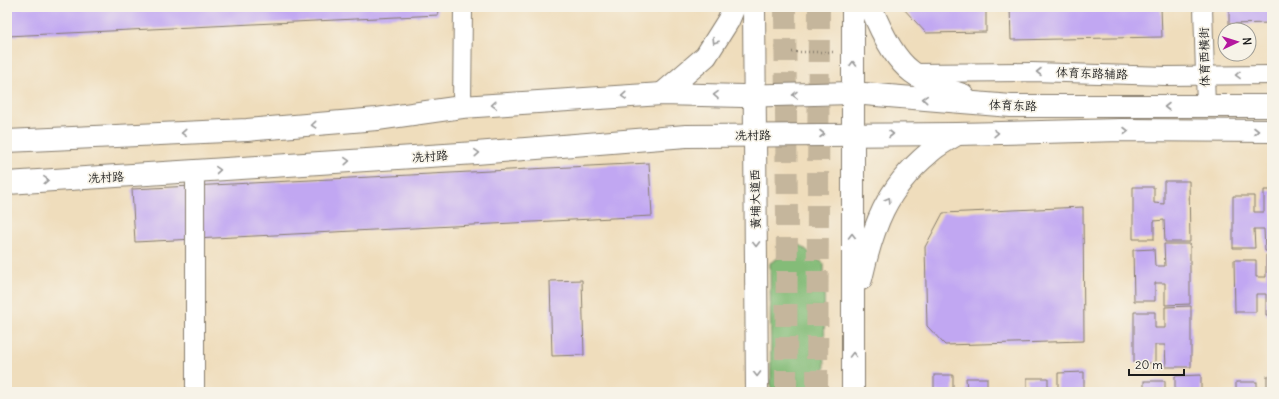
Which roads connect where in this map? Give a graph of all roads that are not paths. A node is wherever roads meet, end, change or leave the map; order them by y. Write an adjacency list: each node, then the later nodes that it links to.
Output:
1 (463, 7): 15 (street)
2 (734, 7): 11 (main road, one-way to 11)
3 (754, 7): 12 (main road, 黄埔大道西)
4 (853, 7): 10 (main road, one-way to 4)
5 (870, 7): 7 (main road)
6 (1203, 7): 9 (street, 体育西横街)
7 (913, 73): 9 (street, 体育东路辅路, one-way to 7); 13 (main road)
8 (1272, 75): 9 (street, 体育东路辅路, one-way to 9)
9 (1204, 76): 16 (street, 体育西横街)
10 (852, 93): 12 (main road, 体育东路, one-way to 12); 13 (main road, 体育东路, one-way to 10); 19 (main road)
11 (662, 94): 12 (main road, one-way to 11); 15 (main road, one-way to 15)
12 (755, 96): 18 (main road, 黄埔大道西)
13 (1011, 106): 16 (main road, 体育东路, one-way to 13)
14 (1272, 106): 16 (main road, 体育东路)
15 (462, 107): 21 (main road, one-way to 21)
16 (1206, 107)
17 (1272, 131): 20 (main road, one-way to 17)
18 (755, 134): 19 (main road, 冼村路, one-way to 19); 22 (main road, 冼村路, one-way to 18); 26 (main road, 黄埔大道西, one-way to 26)
19 (852, 134): 20 (main road, one-way to 20); 24 (main road, one-way to 19)
20 (957, 134): 24 (main road, one-way to 20)
21 (7, 142)
22 (195, 171): 23 (main road, 冼村路, one-way to 22); 25 (street)
23 (7, 183)
24 (852, 318): 27 (main road, one-way to 24)
25 (195, 392)
26 (758, 392)
27 (853, 392)

